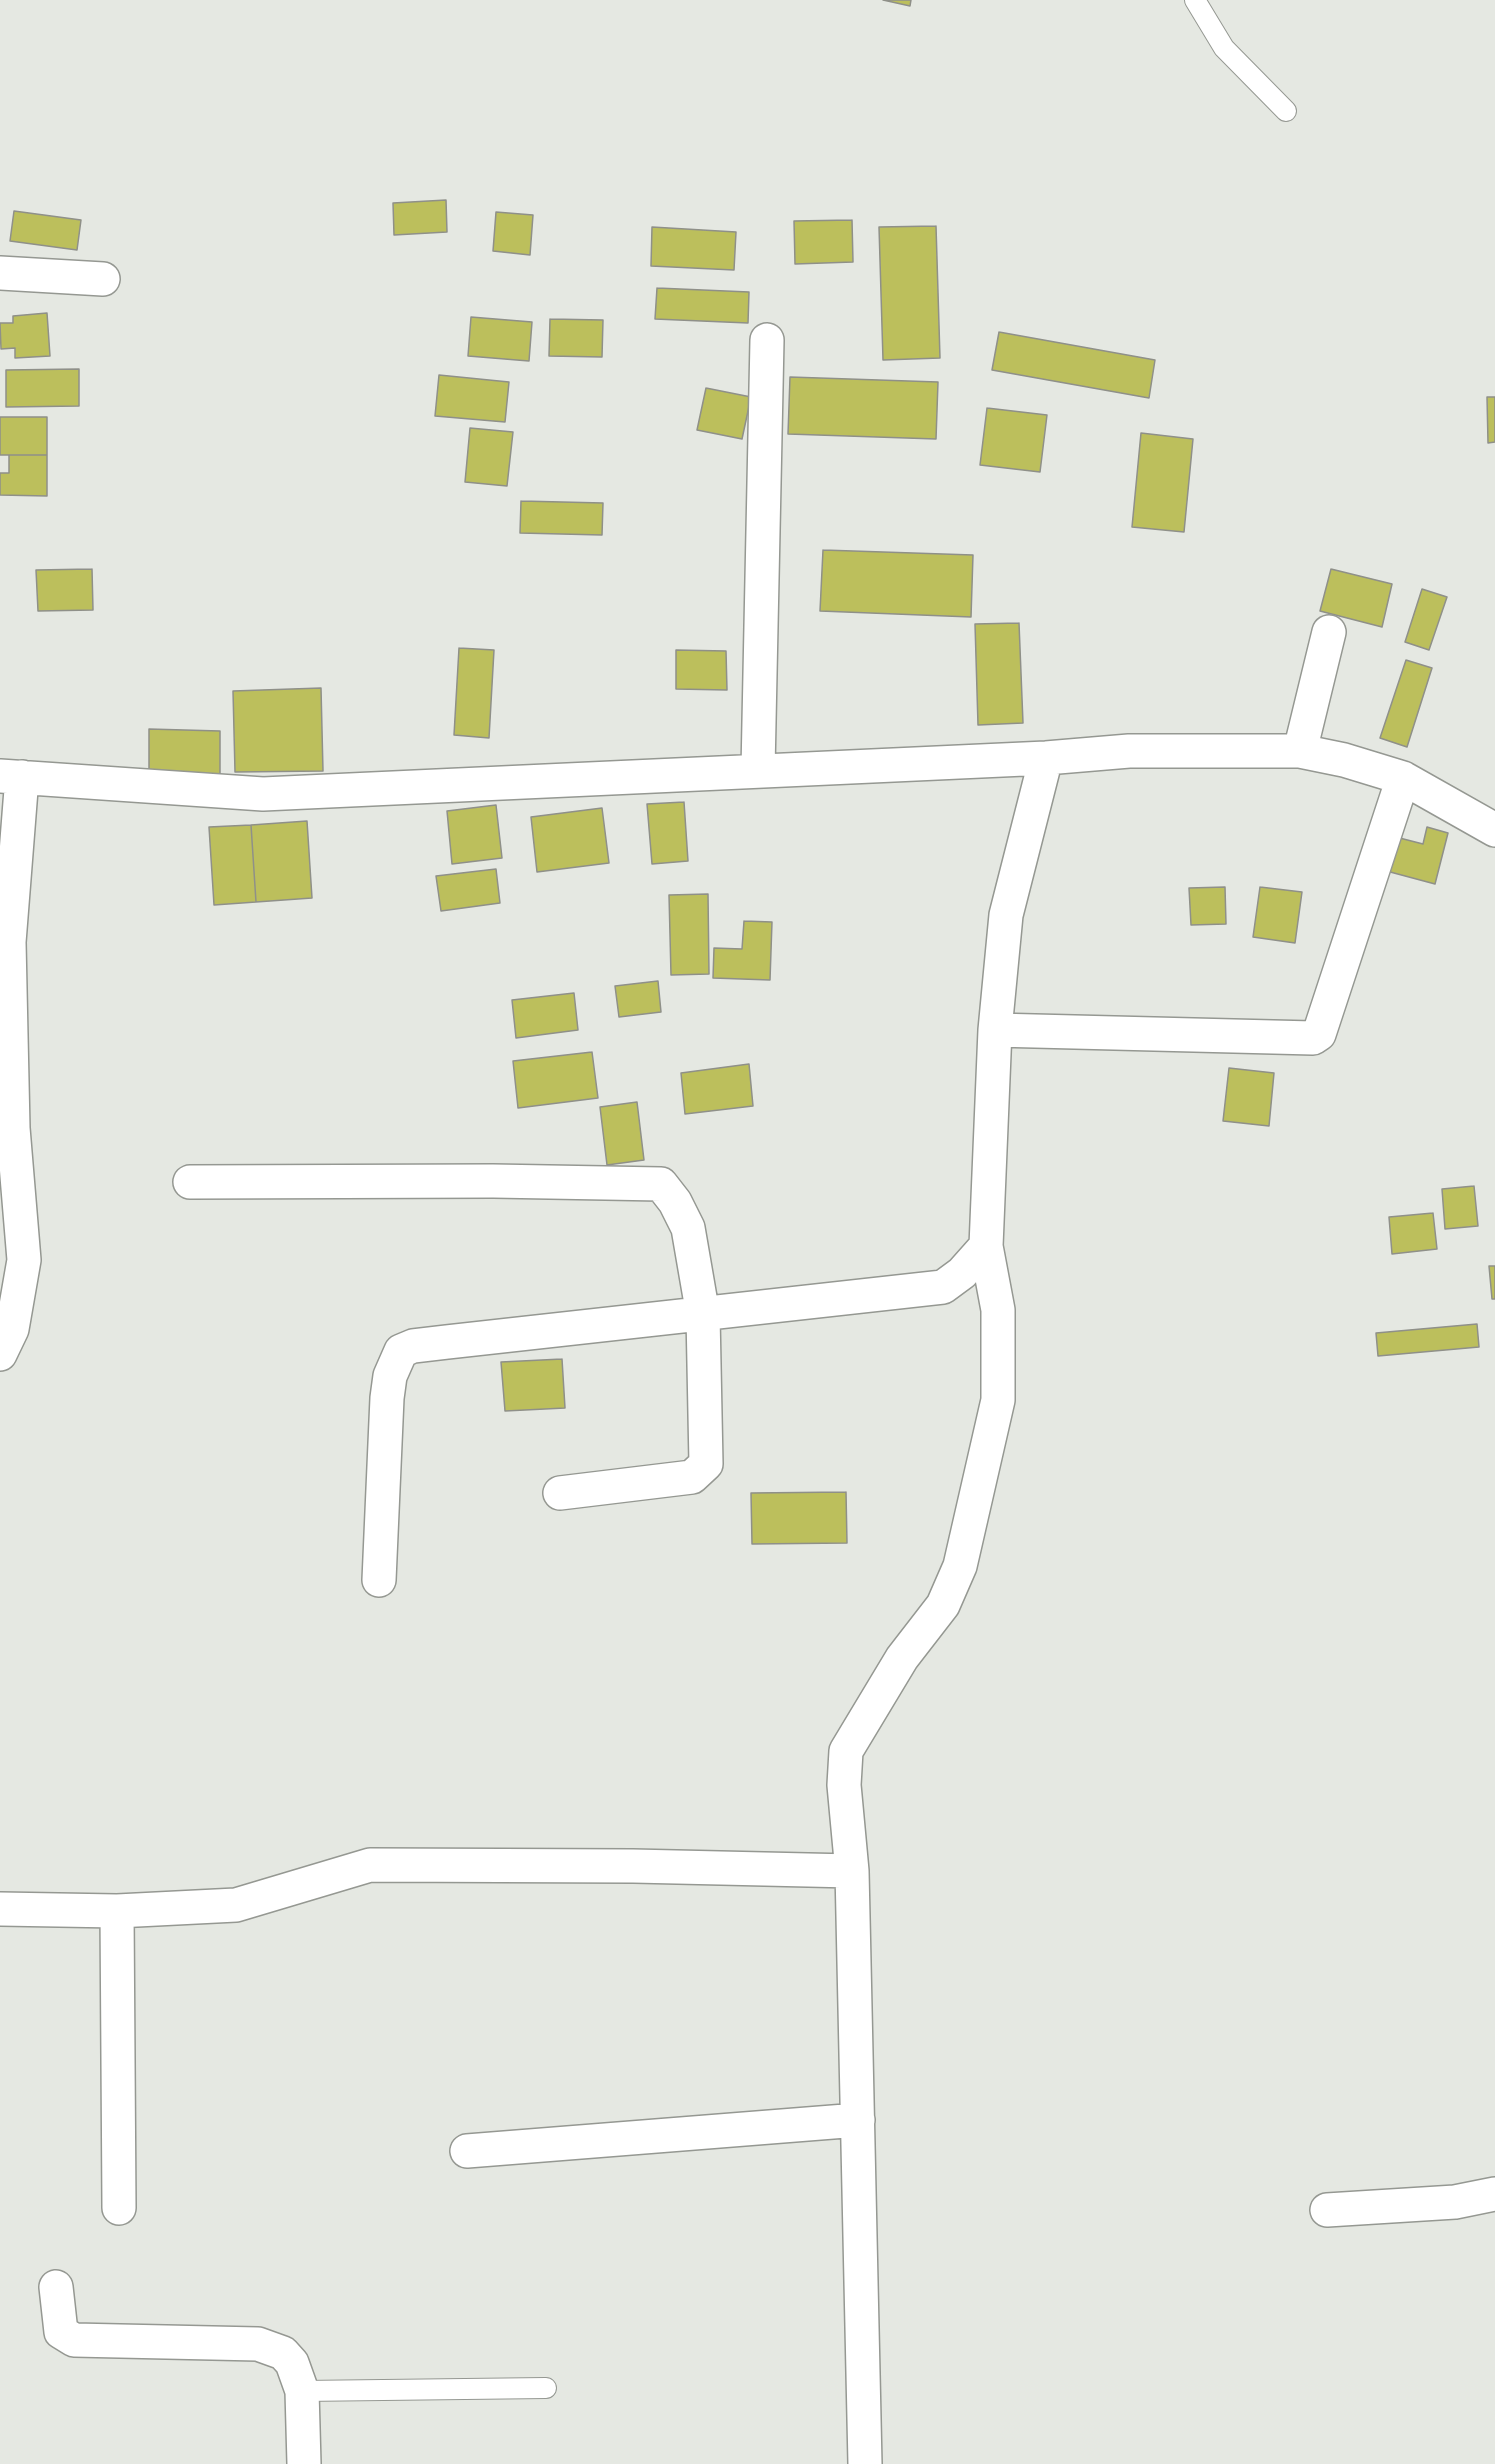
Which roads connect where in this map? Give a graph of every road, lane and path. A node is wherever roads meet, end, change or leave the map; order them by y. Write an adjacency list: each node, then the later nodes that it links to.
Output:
1 (1195, 0): 2 (lane)
2 (1286, 111)
3 (0, 273): 4 (street)
4 (103, 279)
5 (767, 340): 9 (street)
6 (1329, 632): 7 (street)
7 (1300, 750): 8 (street); 11 (street)
8 (1046, 758): 9 (street); 13 (street)
9 (758, 769): 10 (street)
10 (11, 776): 14 (street)
11 (1404, 778): 12 (street); 13 (street)
12 (1495, 830)
13 (995, 1030): 16 (street)
14 (6, 1128): 18 (street)
15 (190, 1182): 17 (street)
16 (986, 1246): 17 (street); 21 (street)
17 (703, 1315): 19 (street); 20 (street)
18 (0, 1354)
19 (560, 1493)
20 (379, 1580)
21 (852, 1871): 23 (street); 24 (street)
22 (0, 1909): 23 (street)
23 (117, 1911): 27 (street)
24 (858, 2120): 25 (street); 33 (street)
25 (467, 2151)
26 (1495, 2194): 28 (street)
27 (119, 2208)
28 (1327, 2210)
29 (56, 2287): 31 (street)
30 (546, 2388): 31 (lane)
31 (302, 2391): 32 (street)
32 (304, 2464)
33 (865, 2464)

